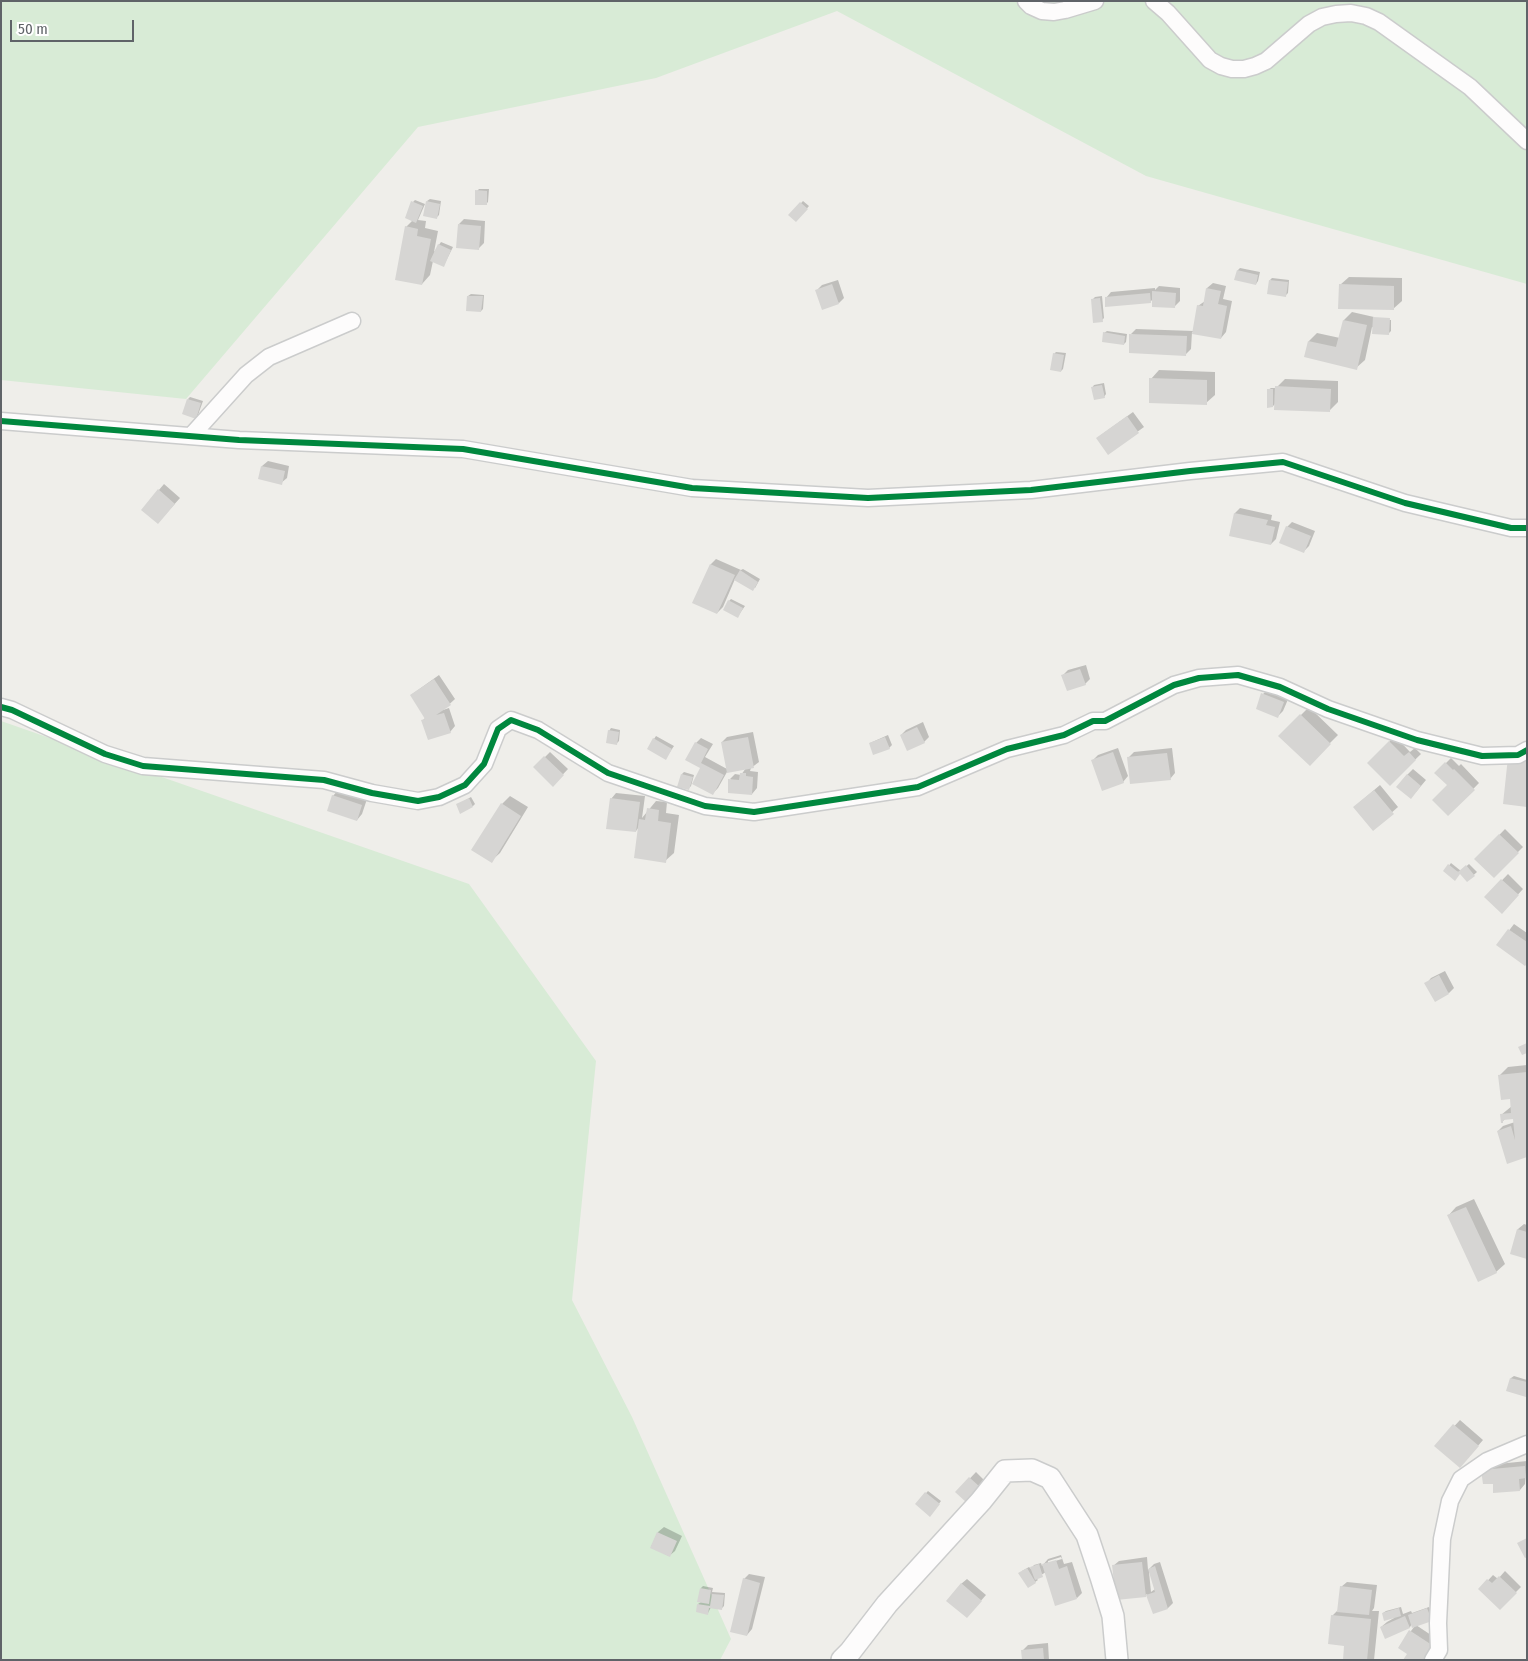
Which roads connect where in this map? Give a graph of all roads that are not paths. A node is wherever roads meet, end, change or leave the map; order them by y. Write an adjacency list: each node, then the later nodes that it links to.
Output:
1 (1026, 1): 2 (street)
2 (1095, 1)
3 (1154, 1): 4 (street)
4 (1527, 141)
5 (352, 321): 7 (street)
6 (1, 421): 7 (street)
7 (191, 436): 8 (street)
8 (1527, 528)
9 (1, 707): 10 (street)
10 (1527, 750)
11 (1527, 1444): 14 (street)
12 (842, 1660): 13 (street)
13 (1117, 1660)
14 (1433, 1660)

